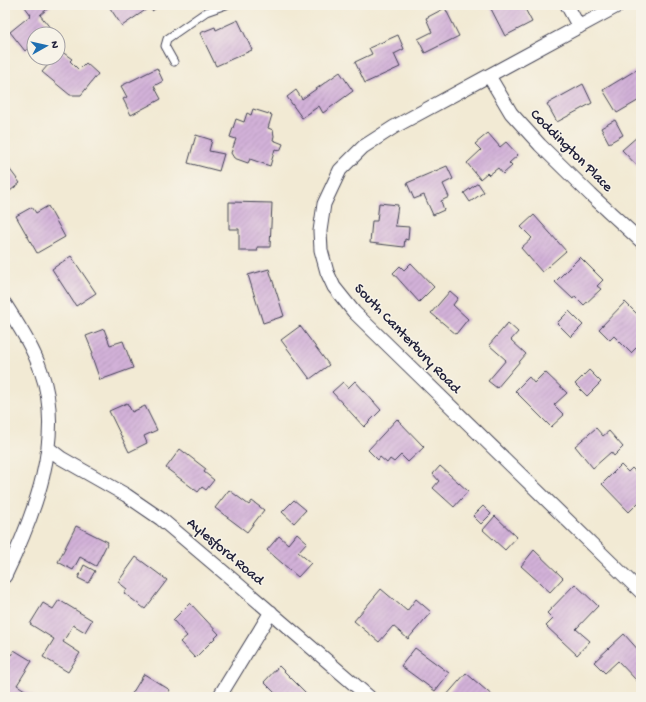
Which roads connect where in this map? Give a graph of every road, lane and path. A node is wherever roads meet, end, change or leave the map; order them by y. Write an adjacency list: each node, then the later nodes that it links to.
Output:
1 (226, 5): 5 (lane)
2 (567, 5): 4 (street)
3 (619, 5): 4 (street, South Canterbury Road)
4 (579, 27): 6 (street, South Canterbury Road)
5 (174, 62)
6 (489, 76): 7 (street, Coddington Place); 11 (street, South Canterbury Road)
7 (641, 241)
8 (5, 304): 9 (street)
9 (48, 448): 10 (street); 12 (street, Aylesford Road)
10 (5, 576)
11 (641, 592)
12 (271, 612): 13 (street); 14 (street, Aylesford Road)
13 (219, 697)
14 (369, 697)

